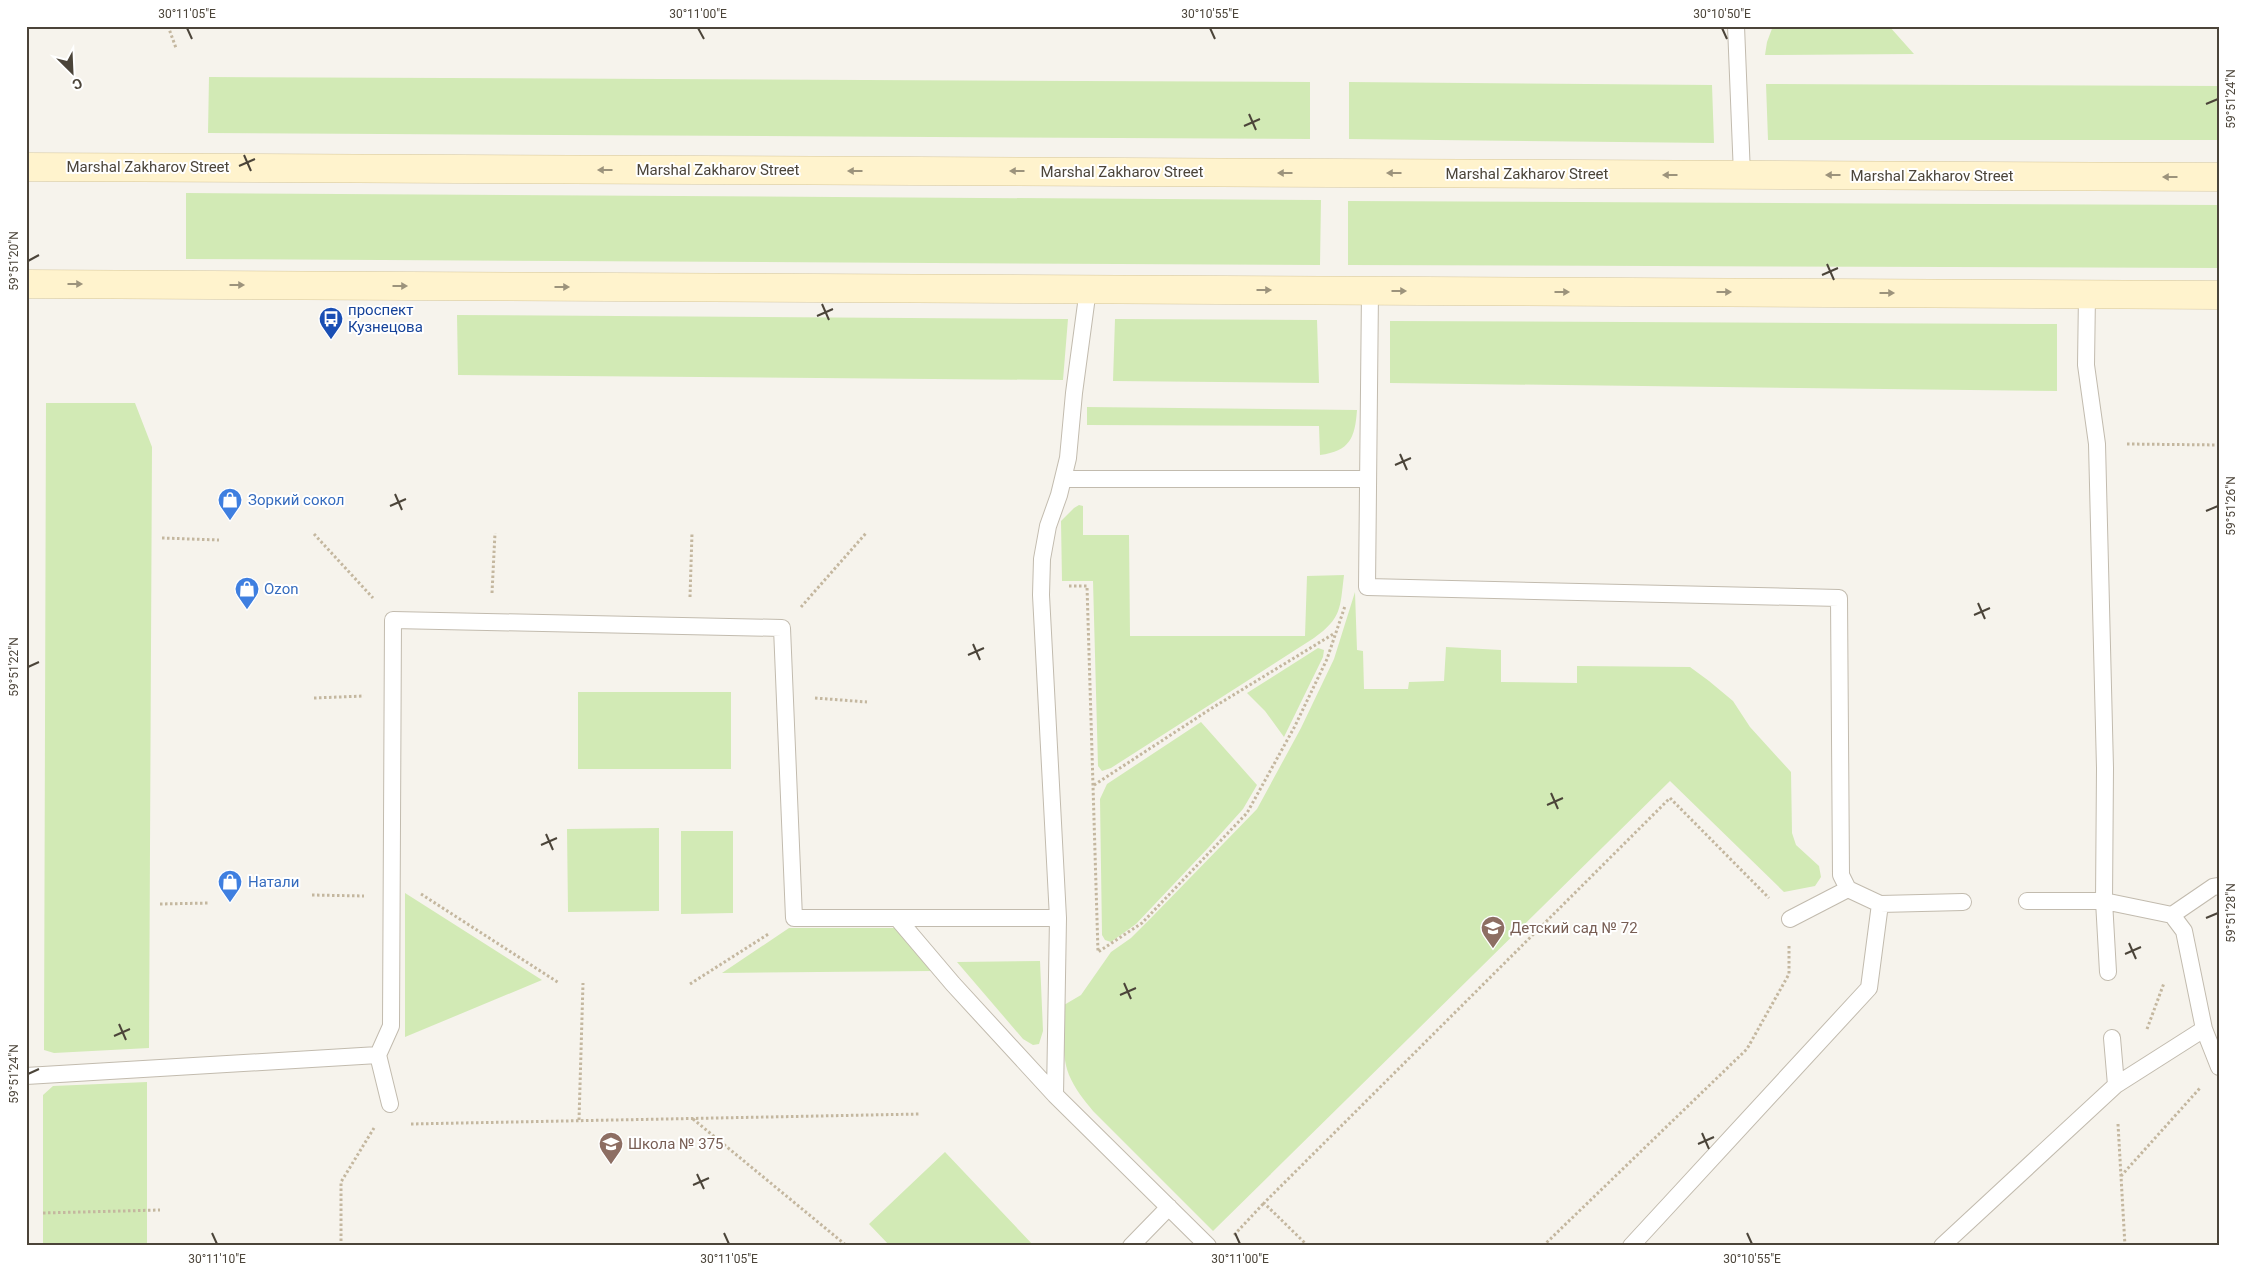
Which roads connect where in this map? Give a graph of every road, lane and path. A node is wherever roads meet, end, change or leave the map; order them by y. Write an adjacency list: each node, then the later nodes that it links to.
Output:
1 (168, 26): 3 (path)
2 (1736, 26): 5 (lane)
3 (176, 48)
4 (26, 167): 5 (street, Marshal Zakharov Street, one-way to 4)
5 (1742, 175): 6 (street, Marshal Zakharov Street, one-way to 5)
6 (2219, 178)
7 (26, 284): 8 (street, one-way to 8)
8 (1088, 289): 9 (street, one-way to 9); 14 (lane)
9 (1370, 291): 10 (street, one-way to 10); 15 (lane)
10 (2087, 294): 11 (street); 12 (lane)
11 (2219, 295)
12 (2096, 444): 13 (path); 39 (lane)
13 (2219, 445)
14 (1063, 479): 15 (lane); 47 (lane)
15 (1368, 479): 22 (lane)
16 (867, 532): 27 (path)
17 (495, 533): 25 (path)
18 (692, 533): 26 (path)
19 (314, 534): 24 (path)
20 (162, 538): 21 (path)
21 (219, 540)
22 (1367, 580): 28 (path); 35 (lane)
23 (1067, 586): 33 (path)
24 (393, 620): 25 (lane); 29 (lane)
25 (491, 622): 26 (lane)
26 (690, 626): 27 (lane)
27 (782, 628): 30 (lane)
28 (1335, 632): 33 (path); 33 (path)
29 (392, 695): 31 (path); 37 (lane)
30 (785, 696): 32 (path); 45 (lane)
31 (314, 698)
32 (867, 702)
33 (1094, 785)
34 (2219, 886): 44 (lane)
35 (1848, 889): 43 (lane); 48 (lane)
36 (312, 894): 37 (path)
37 (392, 897): 51 (path); 56 (lane)
38 (2027, 901): 39 (lane)
39 (2104, 901): 44 (lane); 50 (lane)
40 (210, 902): 42 (path)
41 (1963, 902): 43 (lane)
42 (160, 904)
43 (1880, 904): 80 (lane)
44 (2172, 915): 49 (lane)
45 (794, 918): 46 (lane); 53 (path)
46 (897, 918): 47 (lane); 61 (lane)
47 (1058, 918): 61 (lane)
48 (1790, 919): 69 (path); 79 (path)
49 (2184, 931): 54 (lane); 58 (path)
50 (2108, 972)
51 (559, 983)
52 (583, 983): 65 (path)
53 (690, 984)
54 (2204, 1029): 57 (lane); 58 (lane)
55 (2112, 1038): 60 (lane)
56 (378, 1055): 59 (lane); 62 (lane)
57 (2219, 1067): 68 (path)
58 (2130, 1074): 60 (lane)
59 (26, 1076)
60 (2116, 1084): 68 (path); 81 (lane)
61 (1055, 1095): 70 (lane)
62 (390, 1104)
63 (920, 1114): 64 (path)
64 (692, 1118): 65 (path); 75 (path)
65 (579, 1120): 67 (path)
66 (376, 1124): 74 (path)
67 (405, 1124)
68 (2121, 1176): 82 (path)
69 (1264, 1203): 73 (path); 78 (path)
70 (1169, 1207): 76 (lane); 77 (lane)
71 (160, 1210): 72 (path)
72 (43, 1213)
73 (1243, 1225)
74 (340, 1246)
75 (846, 1246)
76 (1131, 1246)
77 (1208, 1246)
78 (1308, 1246)
79 (1543, 1246)
80 (1631, 1246)
81 (1942, 1246)
82 (2125, 1246)

